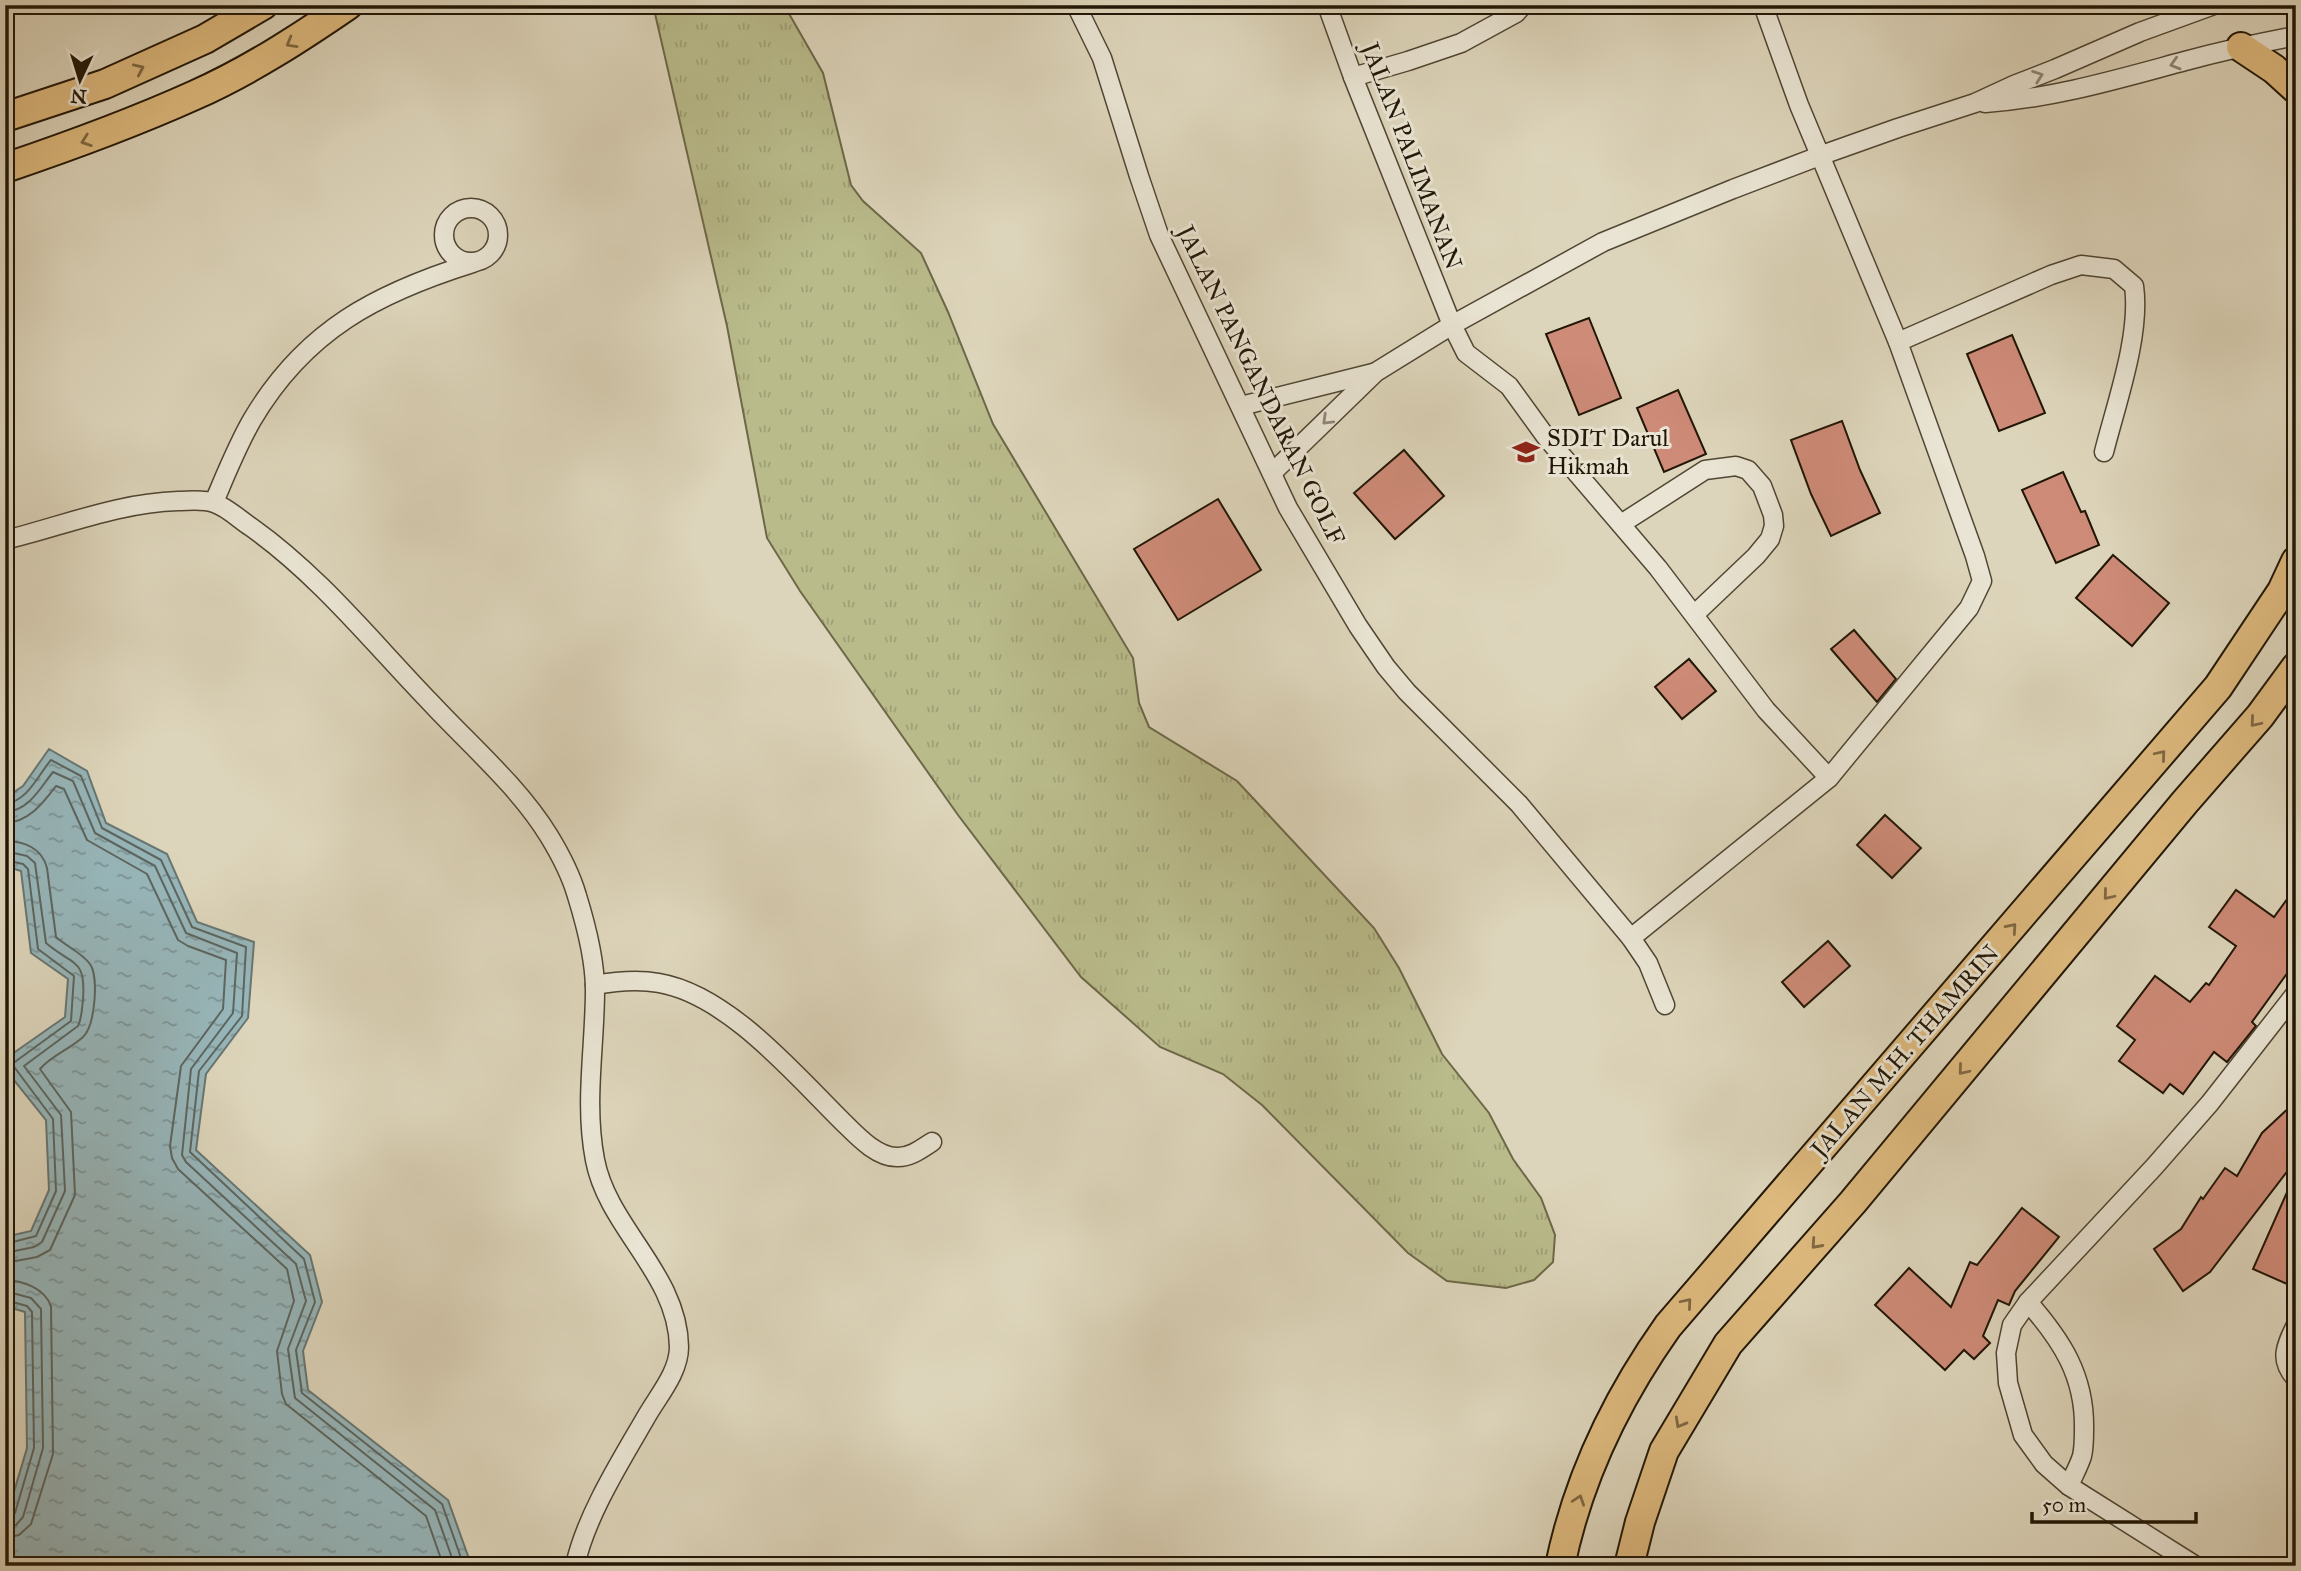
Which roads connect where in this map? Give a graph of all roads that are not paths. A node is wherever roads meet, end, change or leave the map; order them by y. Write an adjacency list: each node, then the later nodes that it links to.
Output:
1 (263, 5): 13 (main road, one-way to 1)
2 (348, 5): 15 (main road, one-way to 15)
3 (1076, 5): 20 (street, JALAN PANGANDARAN GOLF)
4 (1327, 5): 10 (street, JALAN PALIMANAN)
5 (1523, 5): 10 (street)
6 (1763, 5): 14 (street)
7 (2214, 5): 12 (street, one-way to 7)
8 (2296, 36): 9 (street)
9 (2241, 47): 11 (main road); 12 (street, one-way to 12)
10 (1353, 77): 17 (street, JALAN PALIMANAN)
11 (2296, 89)
12 (1975, 103): 14 (street)
13 (5, 117)
14 (1822, 155): 17 (street); 18 (street)
15 (5, 168)
16 (473, 263): 23 (street)
17 (1451, 325): 19 (street); 24 (street, JALAN PALIMANAN)
18 (1898, 342): 21 (street); 29 (street)
19 (1376, 372): 20 (street); 22 (street, one-way to 22)
20 (1241, 406): 22 (street, JALAN PANGANDARAN GOLF)
21 (2104, 452)
22 (1272, 473): 30 (street, JALAN PANGANDARAN GOLF)
23 (214, 502): 25 (street); 31 (street)
24 (1621, 524): 27 (street, JALAN PALIMANAN); 27 (street)
25 (5, 540)
26 (2296, 561): 40 (main road, JALAN M.H. THAMRIN, one-way to 26)
27 (1695, 614): 29 (street, JALAN PALIMANAN)
28 (2296, 667): 41 (main road, one-way to 41)
29 (1829, 778): 30 (street)
30 (1632, 938): 33 (street, JALAN PANGANDARAN GOLF)
31 (595, 985): 34 (street); 39 (street)
32 (2296, 993): 35 (street)
33 (1665, 1005)
34 (932, 1142)
35 (2028, 1302): 38 (street); 38 (street)
36 (2296, 1325): 37 (street)
37 (2296, 1379)
38 (2069, 1486): 42 (street)
39 (575, 1566)
40 (1560, 1566)
41 (1629, 1566)
42 (2196, 1566)

